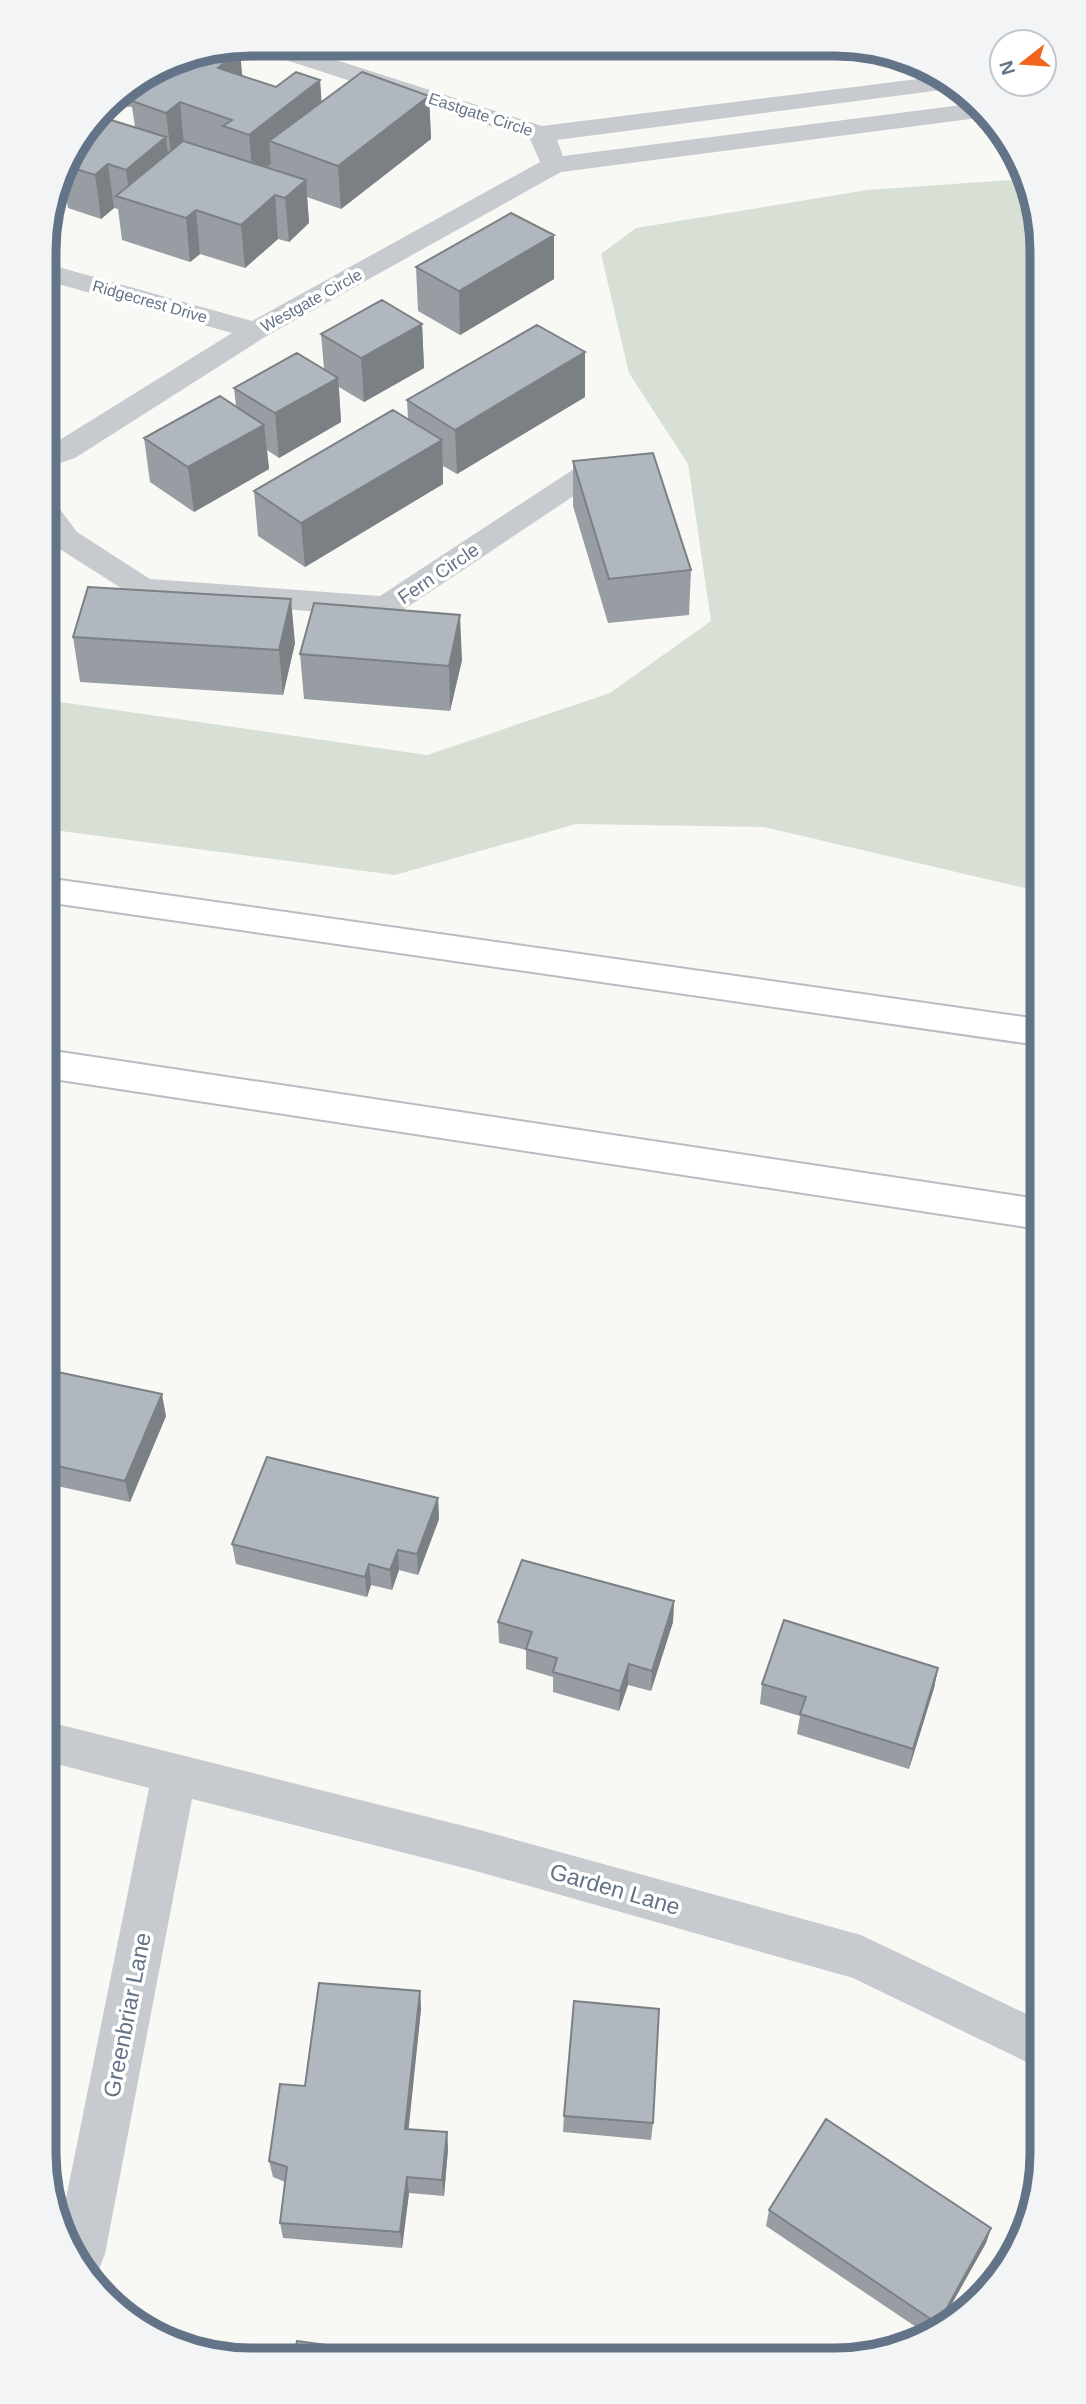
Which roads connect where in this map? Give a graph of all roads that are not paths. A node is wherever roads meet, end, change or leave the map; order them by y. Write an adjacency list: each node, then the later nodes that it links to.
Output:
1 (298, 56): 4 (street, Eastgate Circle)
2 (936, 84): 4 (street)
3 (971, 111): 5 (street)
4 (541, 134): 5 (street)
5 (554, 165): 7 (street, Westgate Circle)
6 (56, 274): 7 (street, Ridgecrest Drive)
7 (255, 331): 8 (street, Westgate Circle)
8 (56, 455)
9 (588, 473): 10 (street, Fern Circle)
10 (56, 526)
11 (56, 891): 12 (highway)
12 (1030, 1031)
13 (56, 1065): 14 (highway)
14 (1030, 1213)
15 (56, 1744): 16 (street, Garden Lane)
16 (174, 1775): 17 (street, Garden Lane); 18 (street, Greenbriar Lane)
17 (1030, 2041)
18 (81, 2249)

